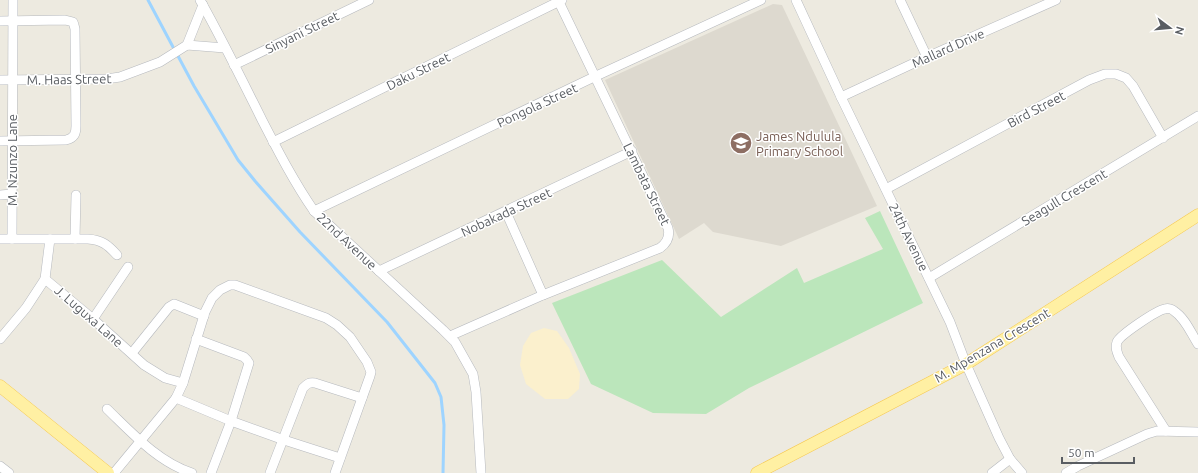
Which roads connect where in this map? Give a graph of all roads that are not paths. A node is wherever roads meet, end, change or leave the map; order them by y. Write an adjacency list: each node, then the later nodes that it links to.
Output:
1 (13, 0): 10 (street, M. Nzunzo Lane)
2 (369, 0): 14 (street, Sinyani Street)
3 (761, 0): 15 (street, Pongola Street)
4 (796, 0): 19 (street, 24th Avenue)
5 (900, 0): 13 (street)
6 (1056, 0): 13 (street, Mallard Drive)
7 (559, 1): 15 (street, Lambata Street); 24 (street, Daku Street)
8 (201, 3): 11 (street); 12 (street, 22nd Avenue)
9 (0, 21): 10 (street)
10 (13, 21): 17 (street, M. Nzunzo Lane); 18 (street)
11 (187, 45): 12 (street); 18 (street, M. Haas Street)
12 (226, 48): 14 (street, 22nd Avenue)
13 (928, 57): 19 (street, Mallard Drive)
14 (234, 64): 24 (street, 22nd Avenue)
15 (594, 77): 25 (street, Lambata Street); 30 (street, Pongola Street)
16 (0, 80): 17 (street, M. Haas Street)
17 (13, 80): 18 (street, M. Haas Street); 23 (street, M. Nzunzo Lane)
18 (75, 80): 23 (street)
19 (841, 97): 26 (street, 24th Avenue)
20 (1198, 116): 21 (street, Seagull Crescent)
21 (1163, 138): 26 (street, Bird Street); 40 (street, Seagull Crescent)
22 (0, 141): 23 (street)
23 (12, 141): 27 (street, M. Nzunzo Lane)
24 (274, 142): 30 (street, 22nd Avenue)
25 (632, 151): 31 (street, Nobakada Street); 42 (street, Lambata Street)
26 (886, 189): 40 (street, 24th Avenue)
27 (12, 194): 28 (street); 34 (street, M. Nzunzo Lane)
28 (0, 195)
29 (76, 196): 36 (street)
30 (314, 211): 39 (street, 22nd Avenue)
31 (506, 212): 39 (street, Nobakada Street); 42 (street)
32 (1198, 215): 50 (main road, M. Mpenzana Crescent)
33 (0, 239): 34 (street)
34 (12, 239): 35 (street)
35 (50, 239): 36 (street); 41 (street)
36 (75, 239): 37 (street)
37 (117, 255)
38 (128, 267): 44 (street)
39 (379, 271): 45 (street, 22nd Avenue)
40 (929, 278): 50 (street, 24th Avenue)
41 (45, 279): 44 (street, J. Luguxa Lane); 46 (street)
42 (543, 295): 45 (street, Lambata Street)
43 (204, 316): 47 (street); 49 (street); 54 (street)
44 (93, 319): 49 (street, J. Luguxa Lane)
45 (450, 336): 69 (street, 22nd Avenue)
46 (0, 339)
47 (196, 339): 51 (street); 56 (street)
48 (1198, 344): 57 (street)
49 (132, 353): 51 (street, J. Luguxa Lane)
50 (966, 364): 62 (street, 24th Avenue); 70 (main road, M. Mpenzana Crescent)
51 (182, 384): 53 (street)
52 (0, 386): 63 (main road)
53 (176, 398): 56 (street); 60 (street)
54 (362, 398): 59 (street); 61 (street)
55 (107, 409): 60 (street)
56 (231, 421): 59 (street); 66 (street)
57 (1166, 431): 58 (street); 73 (street)
58 (1198, 432)
59 (284, 440): 61 (street); 67 (street)
60 (141, 442): 64 (street); 65 (street)
61 (340, 458): 68 (street)
62 (1010, 459): 71 (street); 72 (street, 24th Avenue)
63 (108, 473)
64 (114, 473)
65 (192, 473)
66 (211, 473)
67 (270, 473)
68 (335, 473)
69 (482, 473)
70 (757, 473)
71 (992, 473)
72 (1022, 473)
73 (1066, 473)

